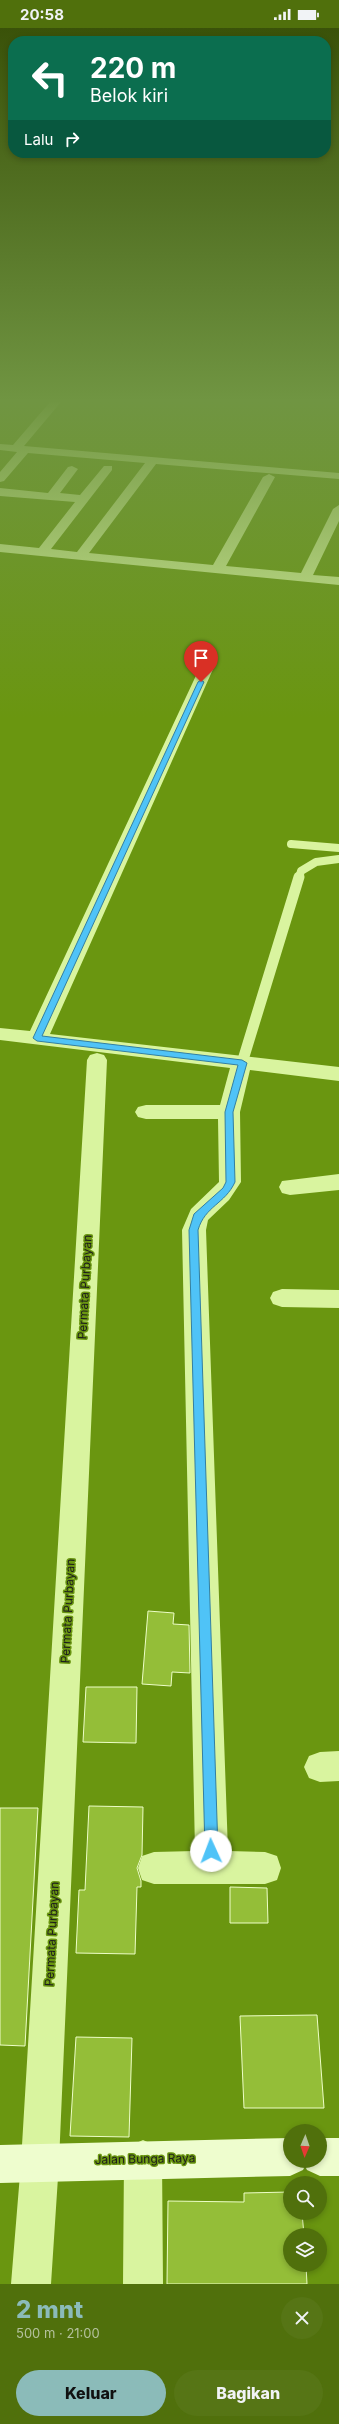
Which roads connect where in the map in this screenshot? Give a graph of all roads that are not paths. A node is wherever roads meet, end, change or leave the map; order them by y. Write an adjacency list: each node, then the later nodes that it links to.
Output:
1 (77, 507): 6 (street)
2 (117, 507): 7 (street)
3 (252, 507): 8 (street)
4 (339, 509): 9 (street)
5 (0, 548): 6 (street)
6 (42, 552): 7 (street)
7 (80, 556): 8 (street)
8 (216, 570): 9 (street)
9 (304, 578): 10 (street)
10 (339, 581)
11 (208, 667): 16 (street)
12 (291, 844): 13 (lane)
13 (339, 848)
14 (339, 859): 18 (lane)
15 (0, 1034): 16 (street)
16 (37, 1038): 18 (street)
17 (97, 1060): 33 (street, Permata Purbayan)
18 (242, 1063): 19 (street); 21 (street)
19 (339, 1074)
20 (146, 1112): 21 (street)
21 (229, 1112): 26 (street)
22 (339, 1182): 23 (street)
23 (290, 1187)
24 (282, 1298): 25 (street)
25 (339, 1298)
26 (212, 1867): 27 (street); 28 (street)
27 (154, 1868)
28 (265, 1868)
29 (283, 2157): 32 (main road, Jalan Bunga Raya)
30 (327, 2157): 31 (main road)
31 (339, 2157)
32 (143, 2159): 33 (main road, Jalan Bunga Raya); 36 (street)
33 (40, 2162): 34 (main road, Jalan Bunga Raya); 35 (street, Permata Purbayan)
34 (0, 2164)
35 (31, 2284)
36 (143, 2284)

